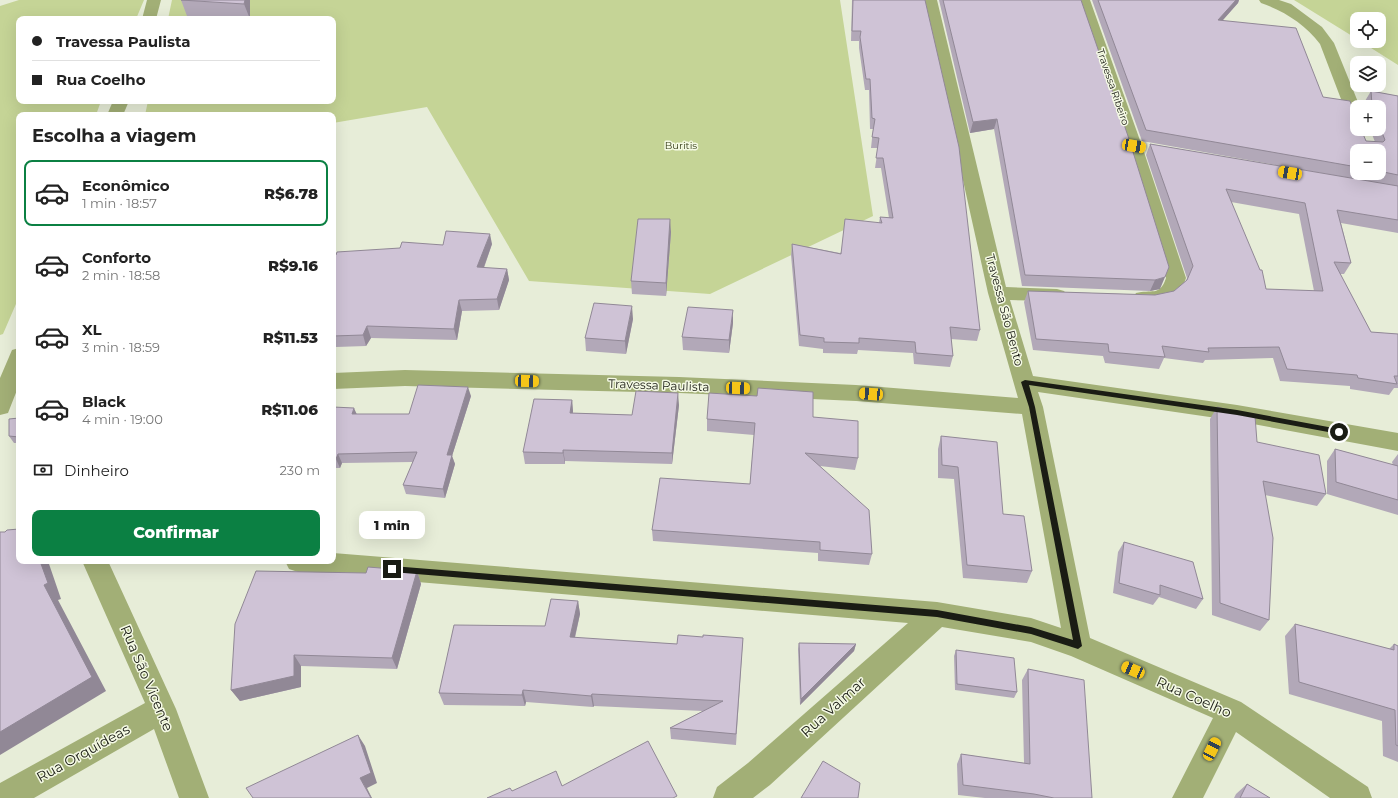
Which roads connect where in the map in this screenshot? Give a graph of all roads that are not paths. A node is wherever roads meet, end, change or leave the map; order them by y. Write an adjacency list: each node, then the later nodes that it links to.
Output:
1 (154, 0): 5 (street)
2 (930, 0): 7 (street, Travessa São Bento)
3 (1083, 0): 9 (street, Travessa Ribeiro)
4 (1266, 0): 6 (street)
5 (150, 16)
6 (1350, 103)
7 (998, 293): 8 (street); 12 (street, Travessa São Bento)
8 (1074, 296)
9 (1127, 298)
10 (16, 367): 13 (street)
11 (336, 381): 14 (street, Travessa Paulista)
12 (1025, 382): 14 (street, Travessa São Bento); 15 (street)
13 (7, 402)
14 (1032, 407): 19 (street, Travessa São Bento)
15 (1398, 442)
16 (96, 564): 20 (street, Rua São Vicente)
17 (334, 564): 18 (street, Rua Coelho)
18 (937, 614): 19 (street, Rua Coelho); 24 (street, Rua Valmar)
19 (1078, 646): 21 (street, Rua Coelho)
20 (162, 709): 22 (street, Rua Orquídeas); 23 (street, Rua São Vicente)
21 (1231, 712): 25 (street); 26 (street, Rua Coelho)
22 (4, 798)
23 (194, 798)
24 (728, 798)
25 (1187, 798)
26 (1356, 798)

